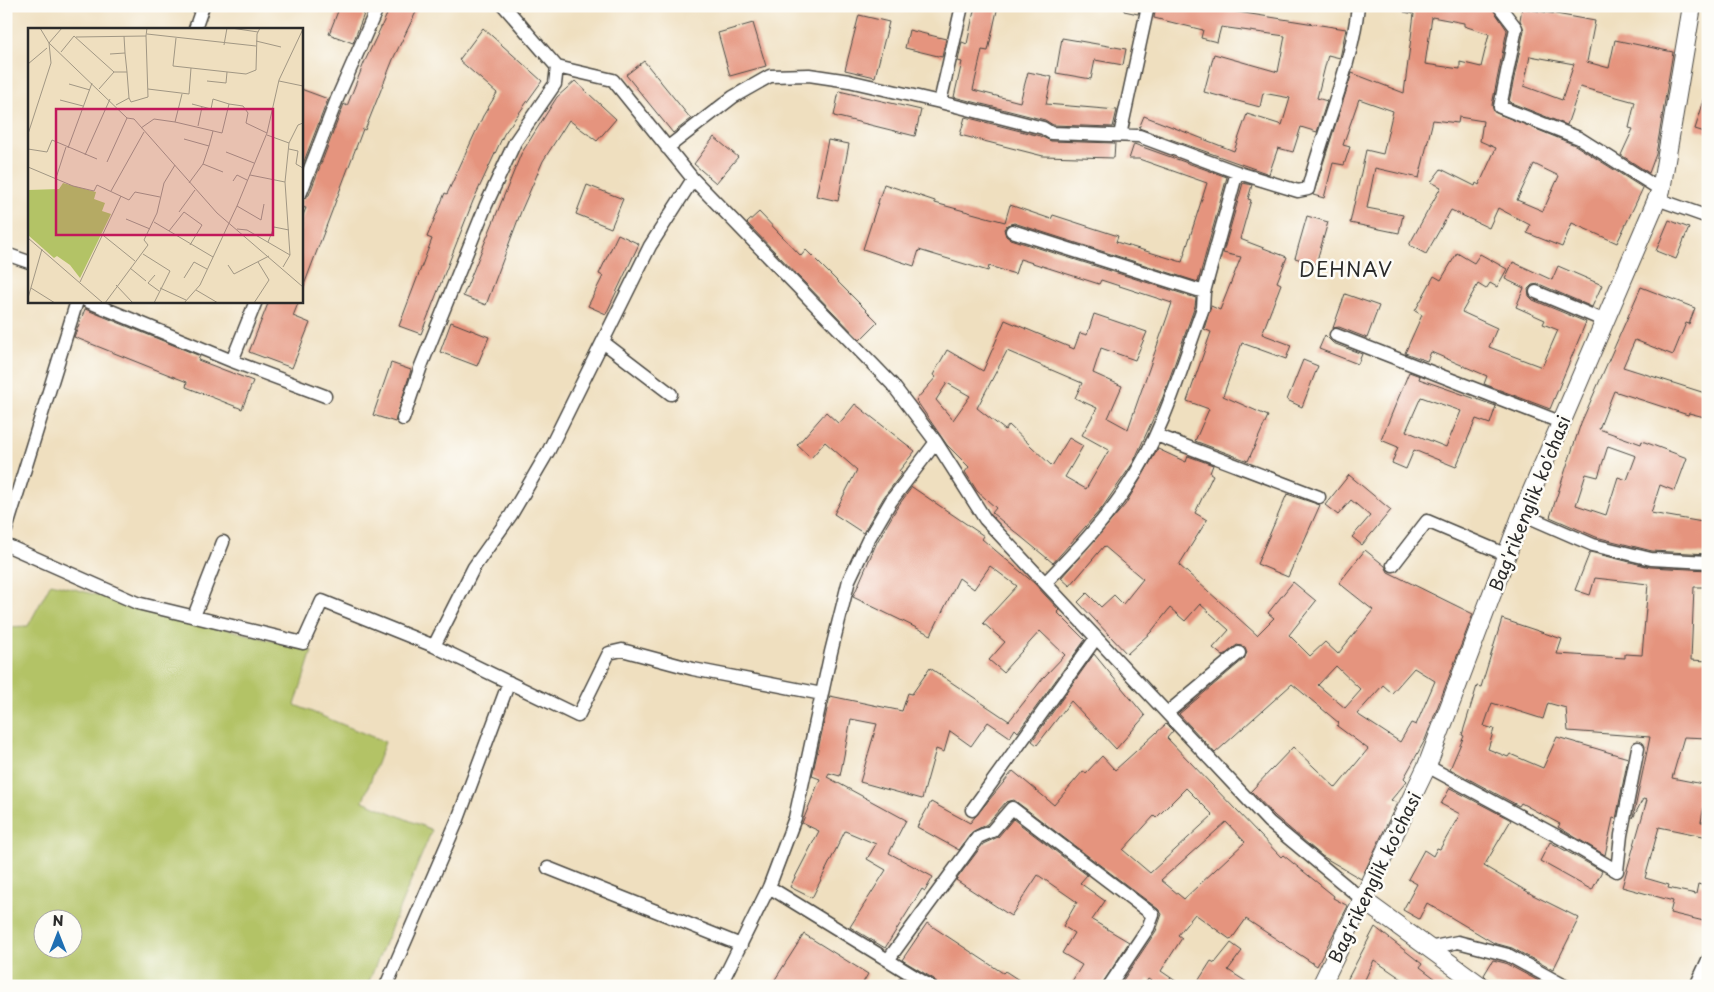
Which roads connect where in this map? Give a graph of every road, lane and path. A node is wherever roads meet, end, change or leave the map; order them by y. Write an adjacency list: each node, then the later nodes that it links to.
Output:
1 (203, 6): 9 (street)
2 (378, 6): 16 (street)
3 (504, 6): 10 (street)
4 (962, 6): 11 (street)
5 (1148, 6): 12 (street)
6 (1358, 6): 14 (street)
7 (1499, 6): 17 (street)
8 (1692, 6): 17 (main road, Bag'rikenglik ko'chasi)
9 (195, 28)
10 (557, 66): 13 (street); 33 (street)
11 (940, 102): 12 (street); 13 (street)
12 (1120, 135): 14 (street)
13 (667, 148): 15 (street)
14 (1237, 172): 22 (street)
15 (693, 179): 29 (street); 36 (street)
16 (302, 189)
17 (1659, 194): 18 (street); 27 (main road, Bag'rikenglik ko'chasi)
18 (1708, 217)
19 (1012, 231): 22 (street)
20 (6, 254): 21 (street)
21 (28, 262)
22 (1204, 292): 35 (street)
23 (1536, 292): 27 (street)
24 (78, 302): 39 (street)
25 (92, 302): 30 (street)
26 (256, 302): 30 (street)
27 (1603, 320): 34 (main road, Bag'rikenglik ko'chasi)
28 (1336, 335): 34 (street)
29 (603, 342): 31 (street); 48 (street)
30 (232, 361): 32 (street)
31 (671, 394)
32 (325, 396)
33 (403, 419)
34 (1560, 422): 38 (main road, Bag'rikenglik ko'chasi)
35 (1156, 435): 37 (street); 45 (street)
36 (936, 442): 45 (street); 51 (street)
37 (1319, 497)
38 (1522, 514): 42 (main road, Bag'rikenglik ko'chasi); 43 (street)
39 (6, 530)
40 (223, 542): 46 (street)
41 (6, 545): 46 (street)
42 (1507, 555): 44 (street); 54 (main road, Bag'rikenglik ko'chasi)
43 (1708, 562)
44 (1393, 566)
45 (1045, 583): 47 (street)
46 (194, 616): 48 (street)
47 (1096, 638): 52 (street); 55 (street)
48 (434, 646): 50 (street)
49 (1239, 653): 52 (street)
50 (509, 682): 51 (street); 63 (street)
51 (822, 694): 57 (street)
52 (1167, 713): 58 (street)
53 (1638, 748): 54 (street)
54 (1427, 766): 58 (main road, Bag'rikenglik ko'chasi)
55 (972, 810)
56 (548, 868): 59 (street)
57 (769, 887): 59 (street); 61 (street)
58 (1362, 900): 60 (main road); 67 (main road, Bag'rikenglik ko'chasi)
59 (741, 946): 64 (street)
60 (1429, 948): 68 (main road); 69 (street)
61 (888, 960): 65 (street); 66 (street)
62 (1708, 960): 70 (street)
63 (386, 986)
64 (720, 986)
65 (930, 986)
66 (1110, 986)
67 (1321, 986)
68 (1481, 986)
69 (1565, 986)
70 (1696, 986)

